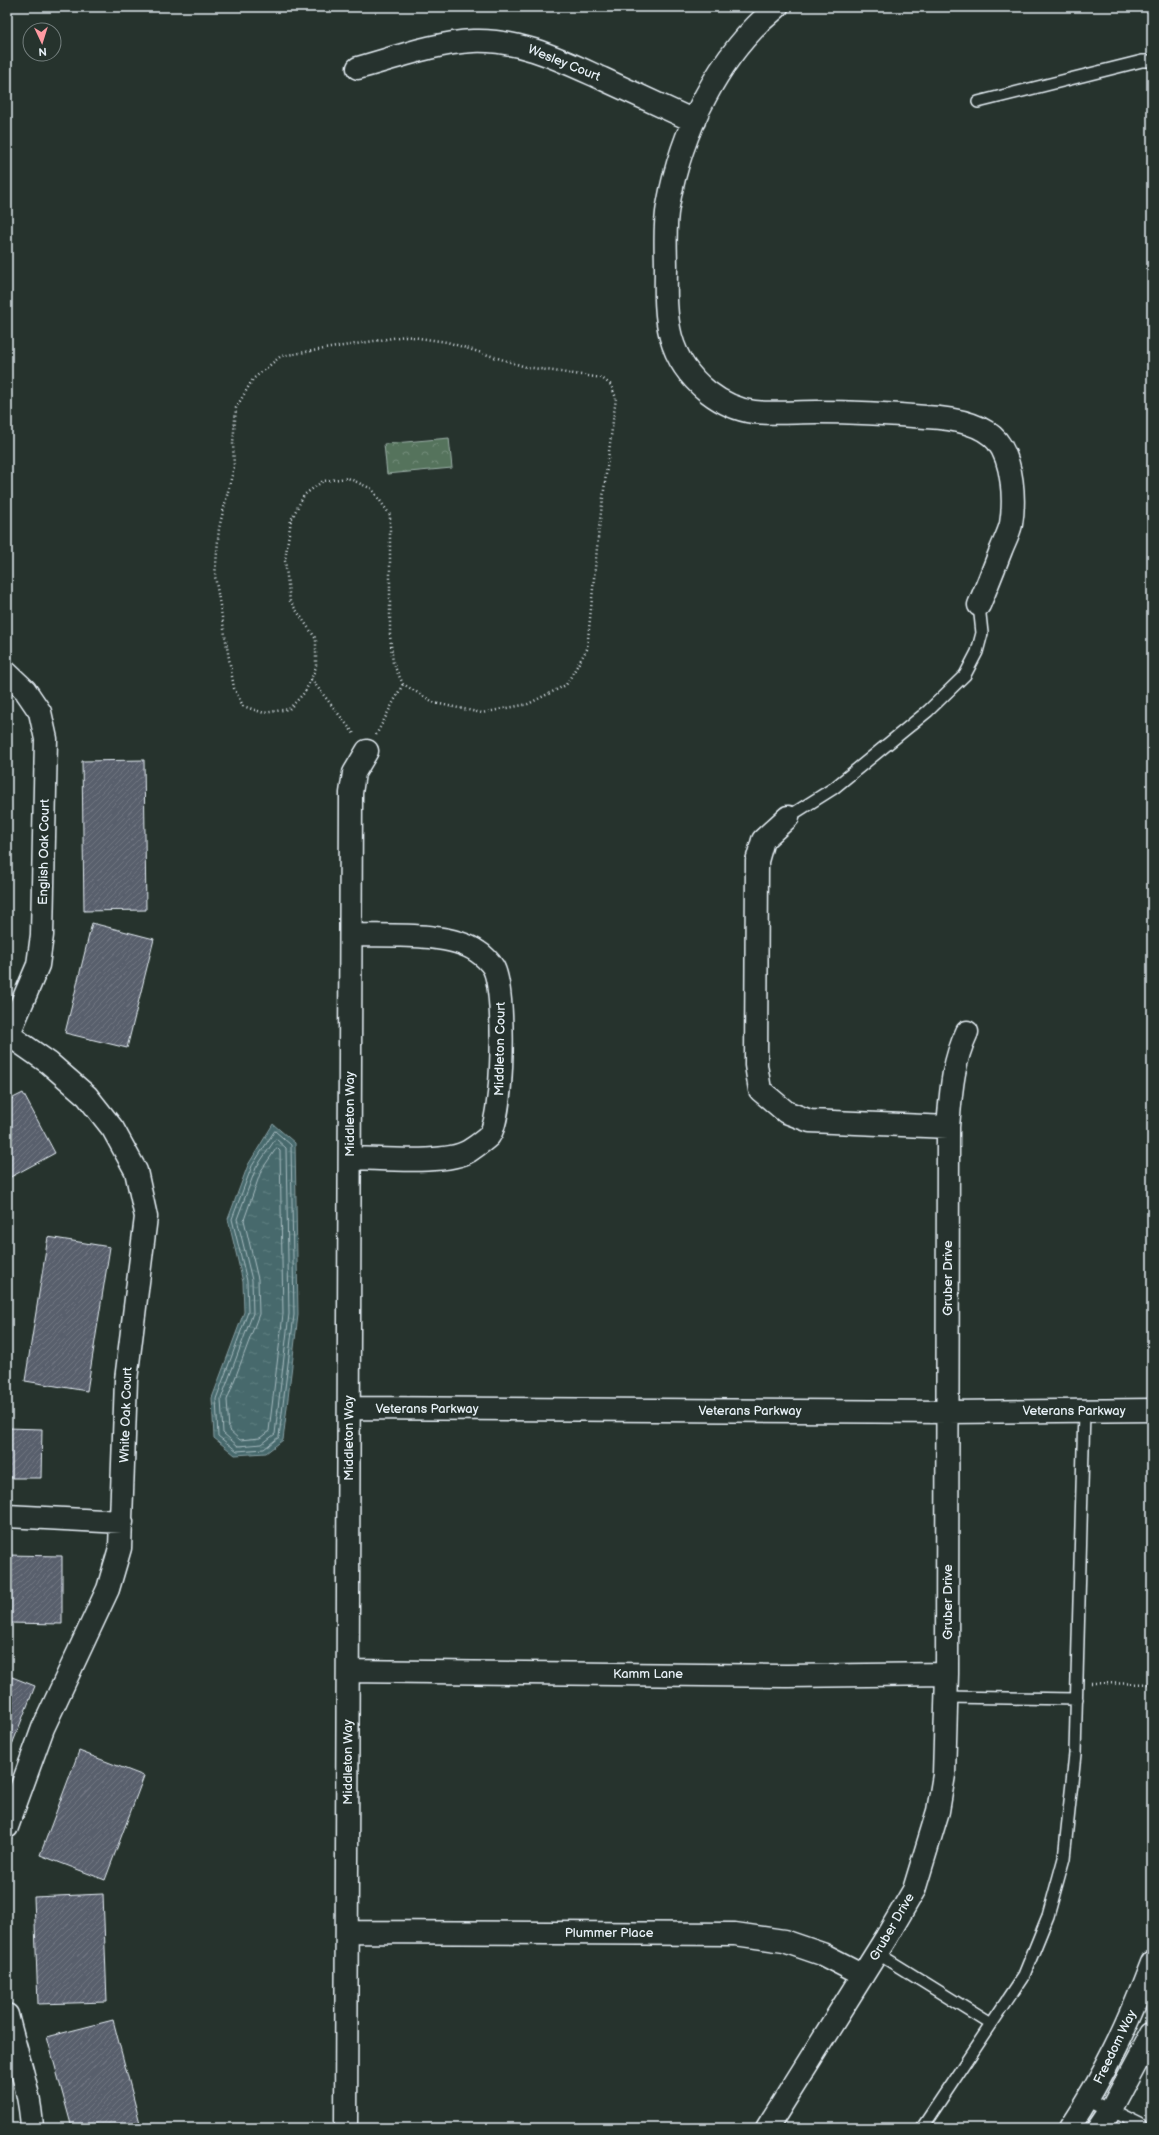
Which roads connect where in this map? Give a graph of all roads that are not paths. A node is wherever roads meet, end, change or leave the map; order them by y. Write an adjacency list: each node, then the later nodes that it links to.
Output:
1 (777, 7): 5 (street)
2 (1152, 61): 4 (lane)
3 (358, 68): 5 (street, Wesley Court)
4 (978, 102)
5 (694, 121): 6 (street)
6 (979, 605): 9 (lane)
7 (7, 673): 12 (street, English Oak Court)
8 (367, 751): 10 (street, Middleton Way)
9 (788, 816): 13 (street)
10 (351, 935): 14 (street, Middleton Way); 14 (street, Middleton Court)
11 (967, 1032): 13 (street, Gruber Drive)
12 (8, 1036): 20 (street, White Oak Court)
13 (948, 1127): 18 (street, Gruber Drive)
14 (350, 1158): 15 (street, Middleton Way)
15 (349, 1408): 18 (street, Veterans Parkway); 21 (street, Middleton Way)
16 (1152, 1410): 17 (street, Veterans Parkway)
17 (1084, 1411): 18 (street, Veterans Parkway); 24 (lane)
18 (948, 1412): 22 (street, Gruber Drive)
19 (7, 1516): 20 (street)
20 (122, 1522): 25 (street, White Oak Court)
21 (348, 1671): 22 (street, Kamm Lane); 26 (street, Middleton Way)
22 (947, 1674): 23 (street, Gruber Drive)
23 (947, 1697): 24 (lane); 27 (street, Gruber Drive)
24 (1077, 1699): 31 (lane)
25 (7, 1826)
26 (347, 1932): 29 (street, Plummer Place); 37 (street, Middleton Way)
27 (877, 1953): 29 (street, Gruber Drive); 31 (lane)
28 (1152, 1962): 33 (street, Freedom Way)
29 (863, 1975): 38 (street, Gruber Drive)
30 (7, 2015): 36 (street)
31 (991, 2024): 39 (lane)
32 (1152, 2032): 34 (street, Freedom Way)
33 (1088, 2099): 34 (lane); 40 (street, Freedom Way)
34 (1111, 2110): 35 (lane); 41 (street, Freedom Way)
35 (1141, 2125)
36 (32, 2128)
37 (346, 2128)
38 (767, 2128)
39 (922, 2128)
40 (1069, 2128)
41 (1099, 2128)

